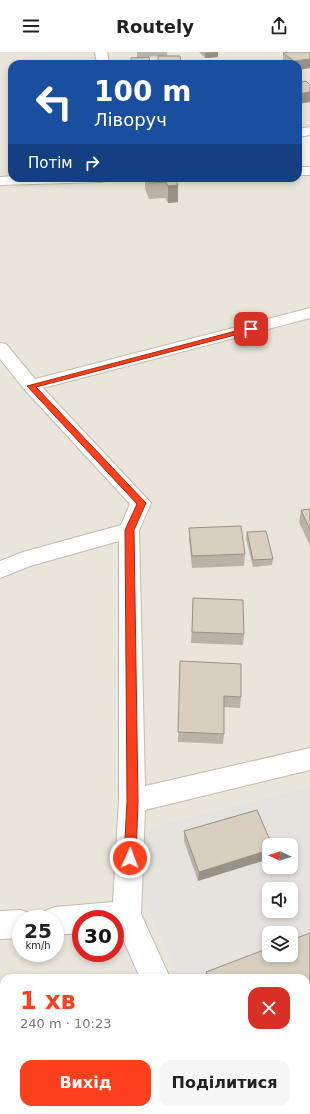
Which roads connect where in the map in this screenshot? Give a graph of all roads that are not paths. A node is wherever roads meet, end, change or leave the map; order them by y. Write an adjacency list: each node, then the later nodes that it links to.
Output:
1 (310, 313): 3 (street)
2 (0, 348): 3 (street)
3 (31, 386): 4 (street)
4 (129, 530): 5 (street); 7 (street)
5 (0, 570)
6 (310, 759): 7 (street)
7 (132, 801): 9 (street)
8 (124, 916): 9 (street)
9 (128, 916): 12 (street)
10 (12, 924): 11 (street)
11 (0, 925)
12 (153, 974)

